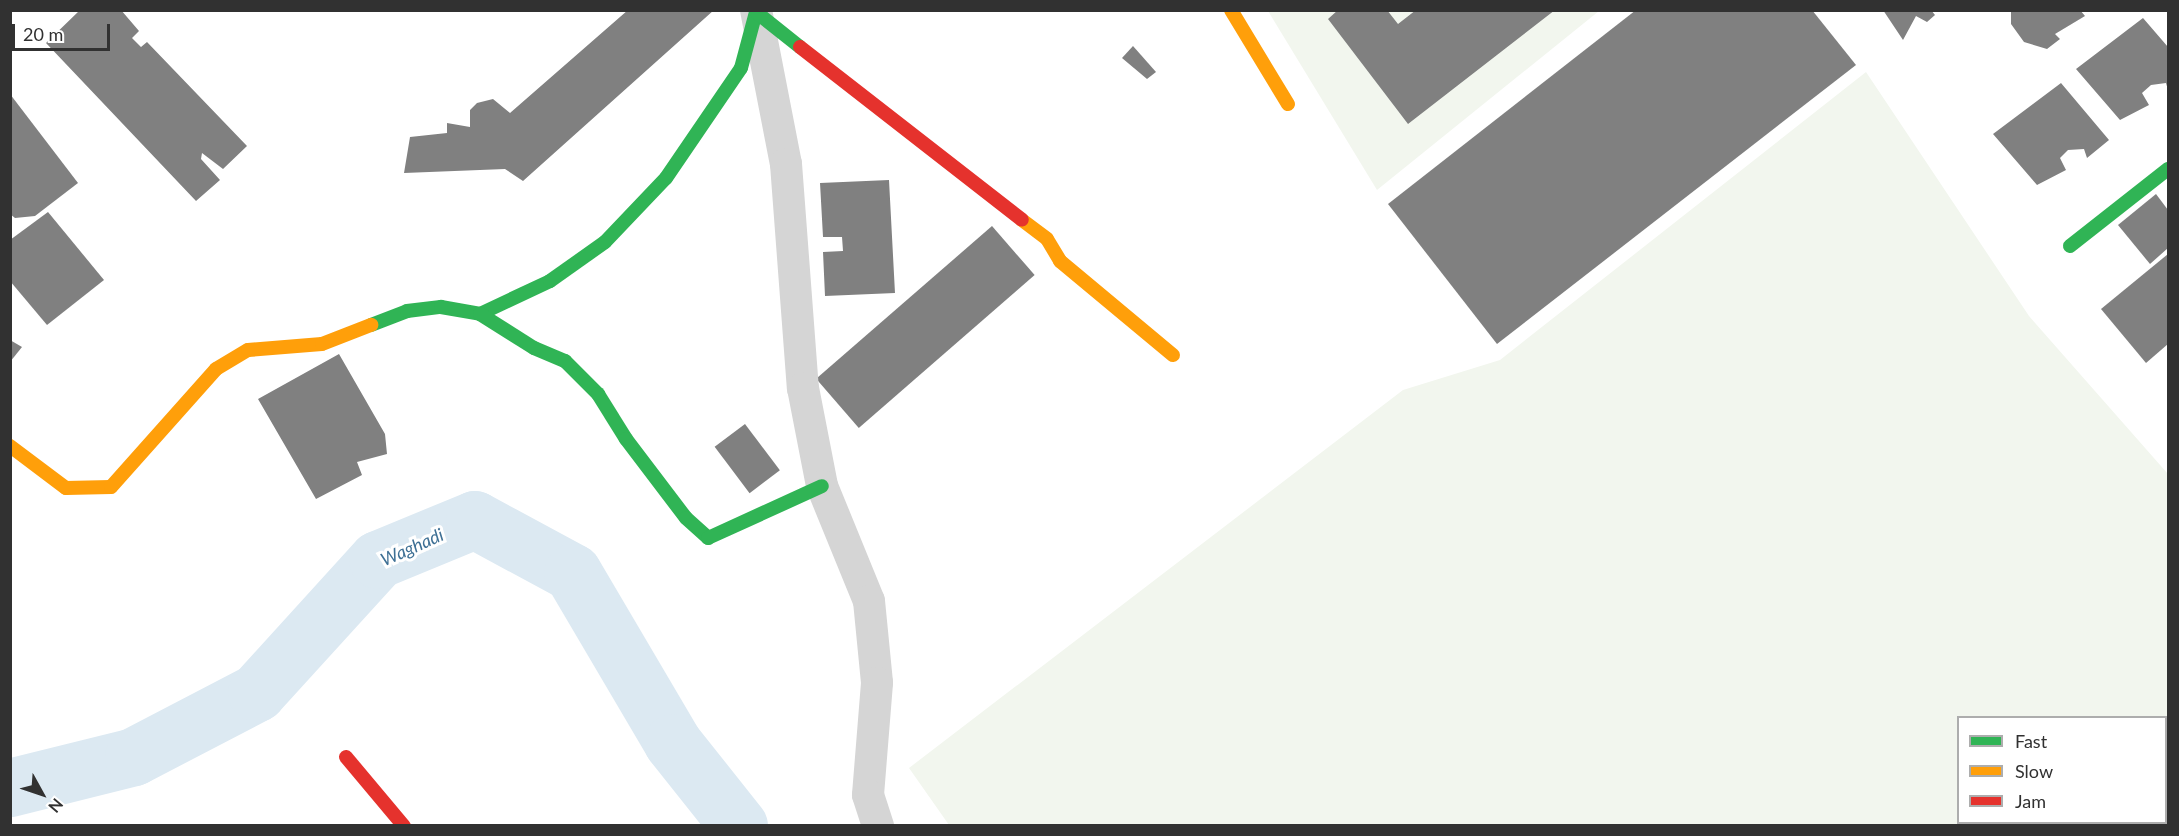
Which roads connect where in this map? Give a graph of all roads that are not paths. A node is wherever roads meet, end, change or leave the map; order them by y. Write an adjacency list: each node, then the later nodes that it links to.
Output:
1 (1231, 10): 3 (street)
2 (756, 11): 6 (street); 7 (street); 9 (street)
3 (1288, 104)
4 (2169, 169): 5 (street)
5 (2070, 246)
6 (480, 314): 8 (street); 9 (street)
7 (1173, 356)
8 (10, 446)
9 (822, 486): 12 (street)
10 (345, 757): 11 (street)
11 (404, 825)
12 (878, 825)

